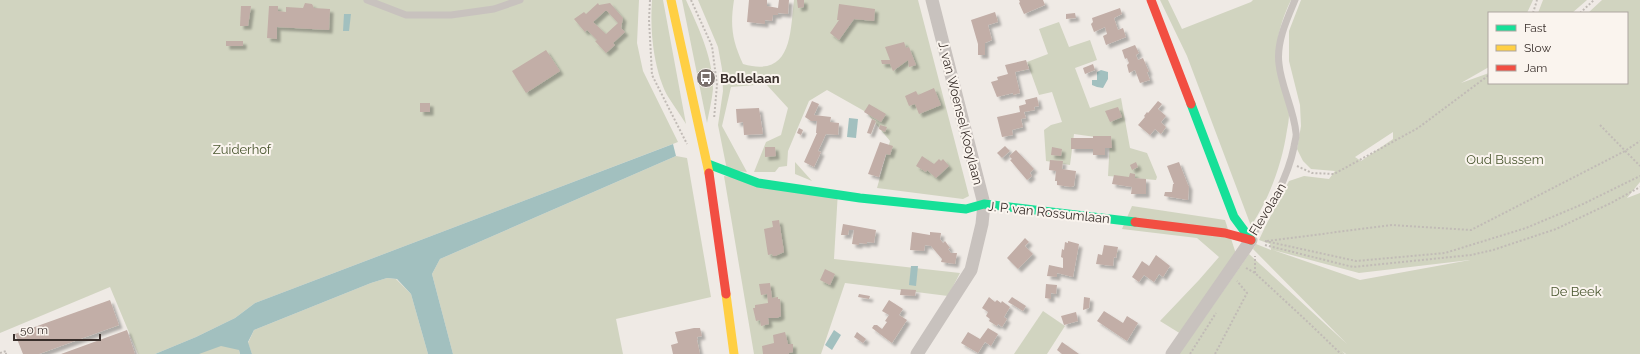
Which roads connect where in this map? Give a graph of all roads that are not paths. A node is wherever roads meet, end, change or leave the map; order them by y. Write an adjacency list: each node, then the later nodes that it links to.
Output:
1 (368, 0): 2 (lane)
2 (520, 0)
3 (671, 0): 7 (street)
4 (932, 0): 8 (street, J. van Woensel Kooylaan)
5 (1151, 0): 9 (street, Flevolaan)
6 (1296, 0): 9 (lane, Flevolaan)
7 (708, 164): 8 (street, J. P. van Rossumlaan); 10 (street)
8 (984, 204): 9 (street, J. P. van Rossumlaan); 11 (street, J. van Woensel Kooylaan)
9 (1251, 240): 12 (street)
10 (734, 354)
11 (917, 354)
12 (1172, 354)

